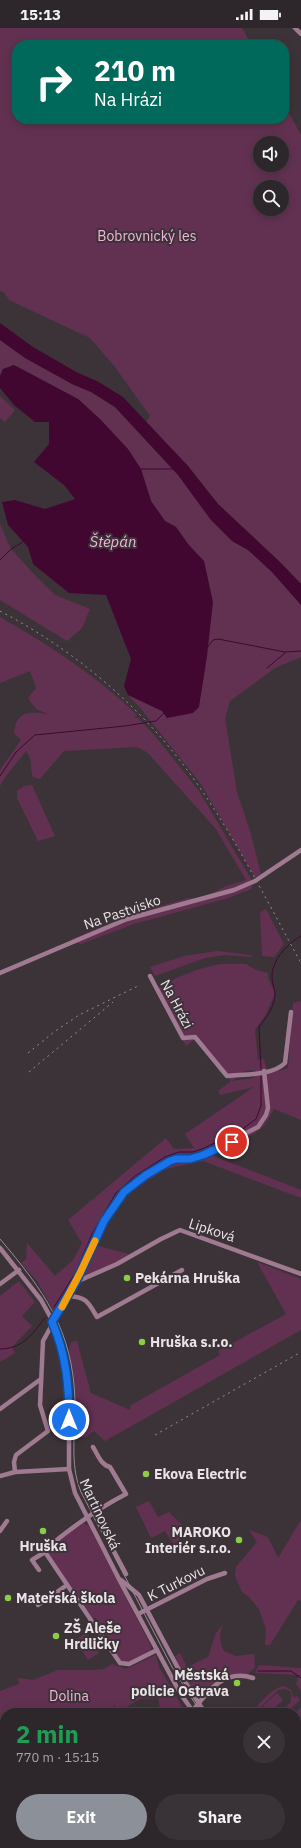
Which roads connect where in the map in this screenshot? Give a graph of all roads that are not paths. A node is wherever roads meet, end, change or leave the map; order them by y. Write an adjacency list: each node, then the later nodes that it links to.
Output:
1 (295, 28): 2 (street)
2 (301, 34)
3 (301, 850): 4 (street, Na Pastvisko)
4 (0, 973)
5 (150, 976): 7 (street, Na Hrázi)
6 (291, 1012): 7 (street, Na Hrázi)
7 (264, 1072): 12 (street)
8 (0, 1248): 9 (street, Martinovská)
9 (19, 1270): 13 (street); 15 (street, Martinovská)
10 (182, 1270): 14 (street)
11 (301, 1274): 12 (street, Lipková)
12 (76, 1282): 14 (street)
13 (0, 1284)
14 (68, 1296): 15 (street)
15 (52, 1322): 16 (street); 19 (street, Martinovská)
16 (41, 1379): 17 (street); 20 (street)
17 (0, 1409)
18 (93, 1447): 22 (street)
19 (69, 1469): 20 (street); 23 (street, Martinovská)
20 (15, 1472): 21 (street)
21 (0, 1476)
22 (93, 1512): 23 (street); 30 (street)
23 (87, 1517): 26 (street); 27 (street, Martinovská)
24 (7, 1521): 25 (street)
25 (0, 1532)
26 (45, 1552): 28 (street); 31 (street)
27 (114, 1568): 33 (street, Martinovská); 34 (street, Martinovská)
28 (39, 1570)
29 (225, 1573): 33 (street, K Turkovu)
30 (126, 1574)
31 (67, 1585): 32 (street); 35 (street)
32 (38, 1605)
33 (147, 1610): 34 (street, K Turkovu); 37 (street, Martinovská)
34 (138, 1614): 35 (street, Martinovská)
35 (157, 1650): 38 (street, Martinovská)
36 (253, 1678): 37 (street)
37 (198, 1703): 39 (street); 40 (street, Martinovská)
38 (190, 1708)
39 (195, 1708)
40 (202, 1708)

